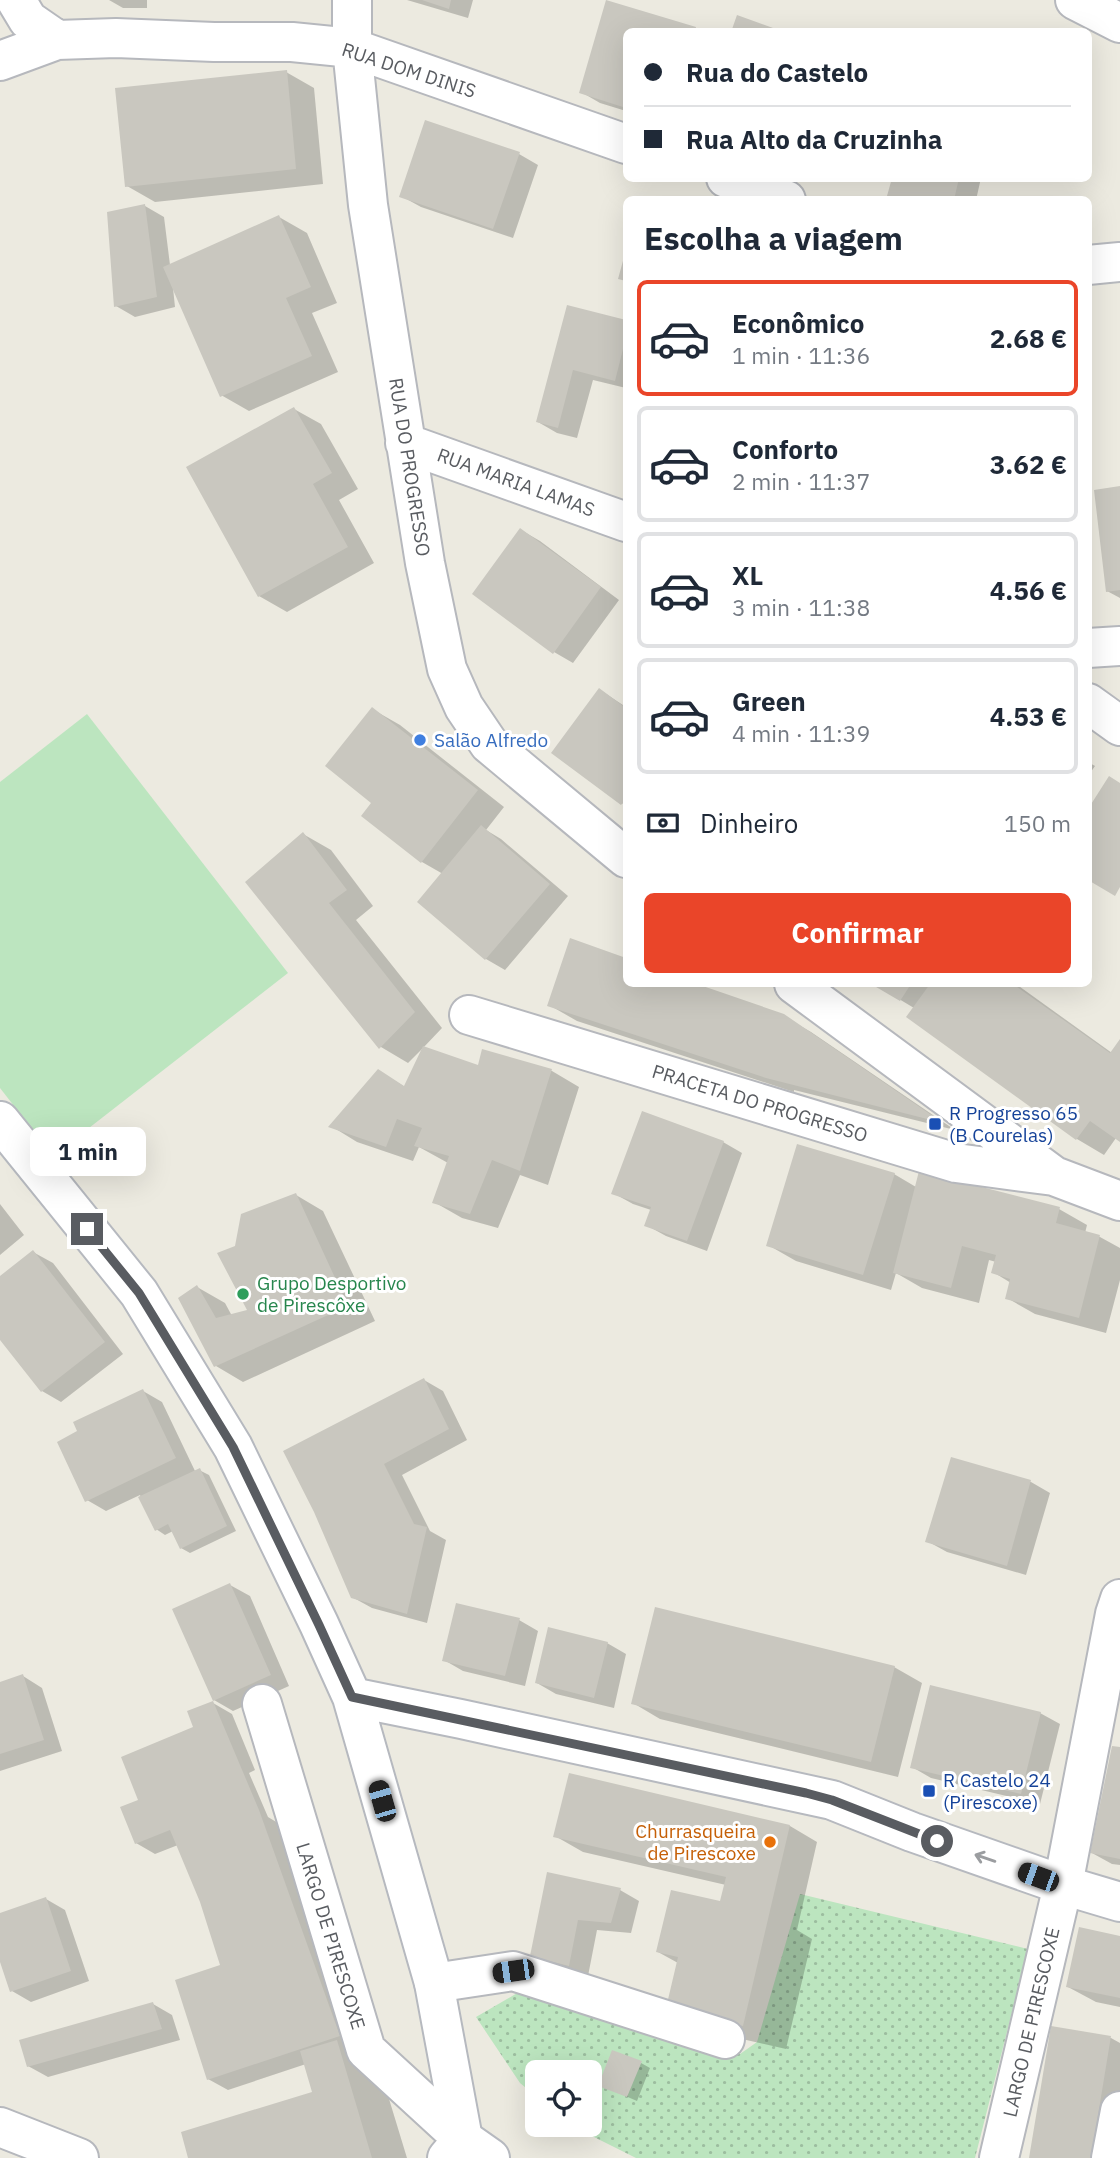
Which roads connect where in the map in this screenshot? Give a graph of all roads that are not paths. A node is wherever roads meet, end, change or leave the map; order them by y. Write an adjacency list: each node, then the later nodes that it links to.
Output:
1 (16, 0): 5 (street)
2 (352, 0): 6 (street, RUA DO PROGRESSO)
3 (1075, 0): 4 (street)
4 (1120, 23)
5 (57, 40): 6 (street, RUA DOM DINIS); 7 (street, RUA DOM DINIS)
6 (352, 48): 8 (street, RUA DOM DINIS); 13 (street, RUA DO PROGRESSO)
7 (0, 61)
8 (623, 143)
9 (737, 182): 10 (street)
10 (775, 196)
11 (1120, 262): 12 (street)
12 (1092, 265)
13 (405, 443): 14 (street, RUA MARIA LAMAS); 19 (street, RUA DO PROGRESSO)
14 (623, 521)
15 (1120, 646): 16 (street)
16 (1092, 648)
17 (1092, 706): 18 (street)
18 (1120, 726)
19 (623, 856)
20 (798, 987): 23 (street)
21 (469, 1015): 23 (street, PRACETA DO PROGRESSO)
22 (0, 1121): 26 (street)
23 (1054, 1177): 24 (street)
24 (1120, 1201)
25 (1120, 1599): 28 (street, LARGO DE PIRESCOXE)
26 (352, 1697): 28 (street, one-way to 26); 30 (street)
27 (261, 1704): 34 (street, LARGO DE PIRESCOXE)
28 (1063, 1885): 29 (street); 36 (street, LARGO DE PIRESCOXE)
29 (1120, 1902)
30 (434, 1983): 31 (street); 34 (street)
31 (725, 2039)
32 (1120, 2111): 37 (street)
33 (0, 2127): 35 (street)
34 (467, 2152)
35 (79, 2158)
36 (999, 2158)
37 (1111, 2158)

